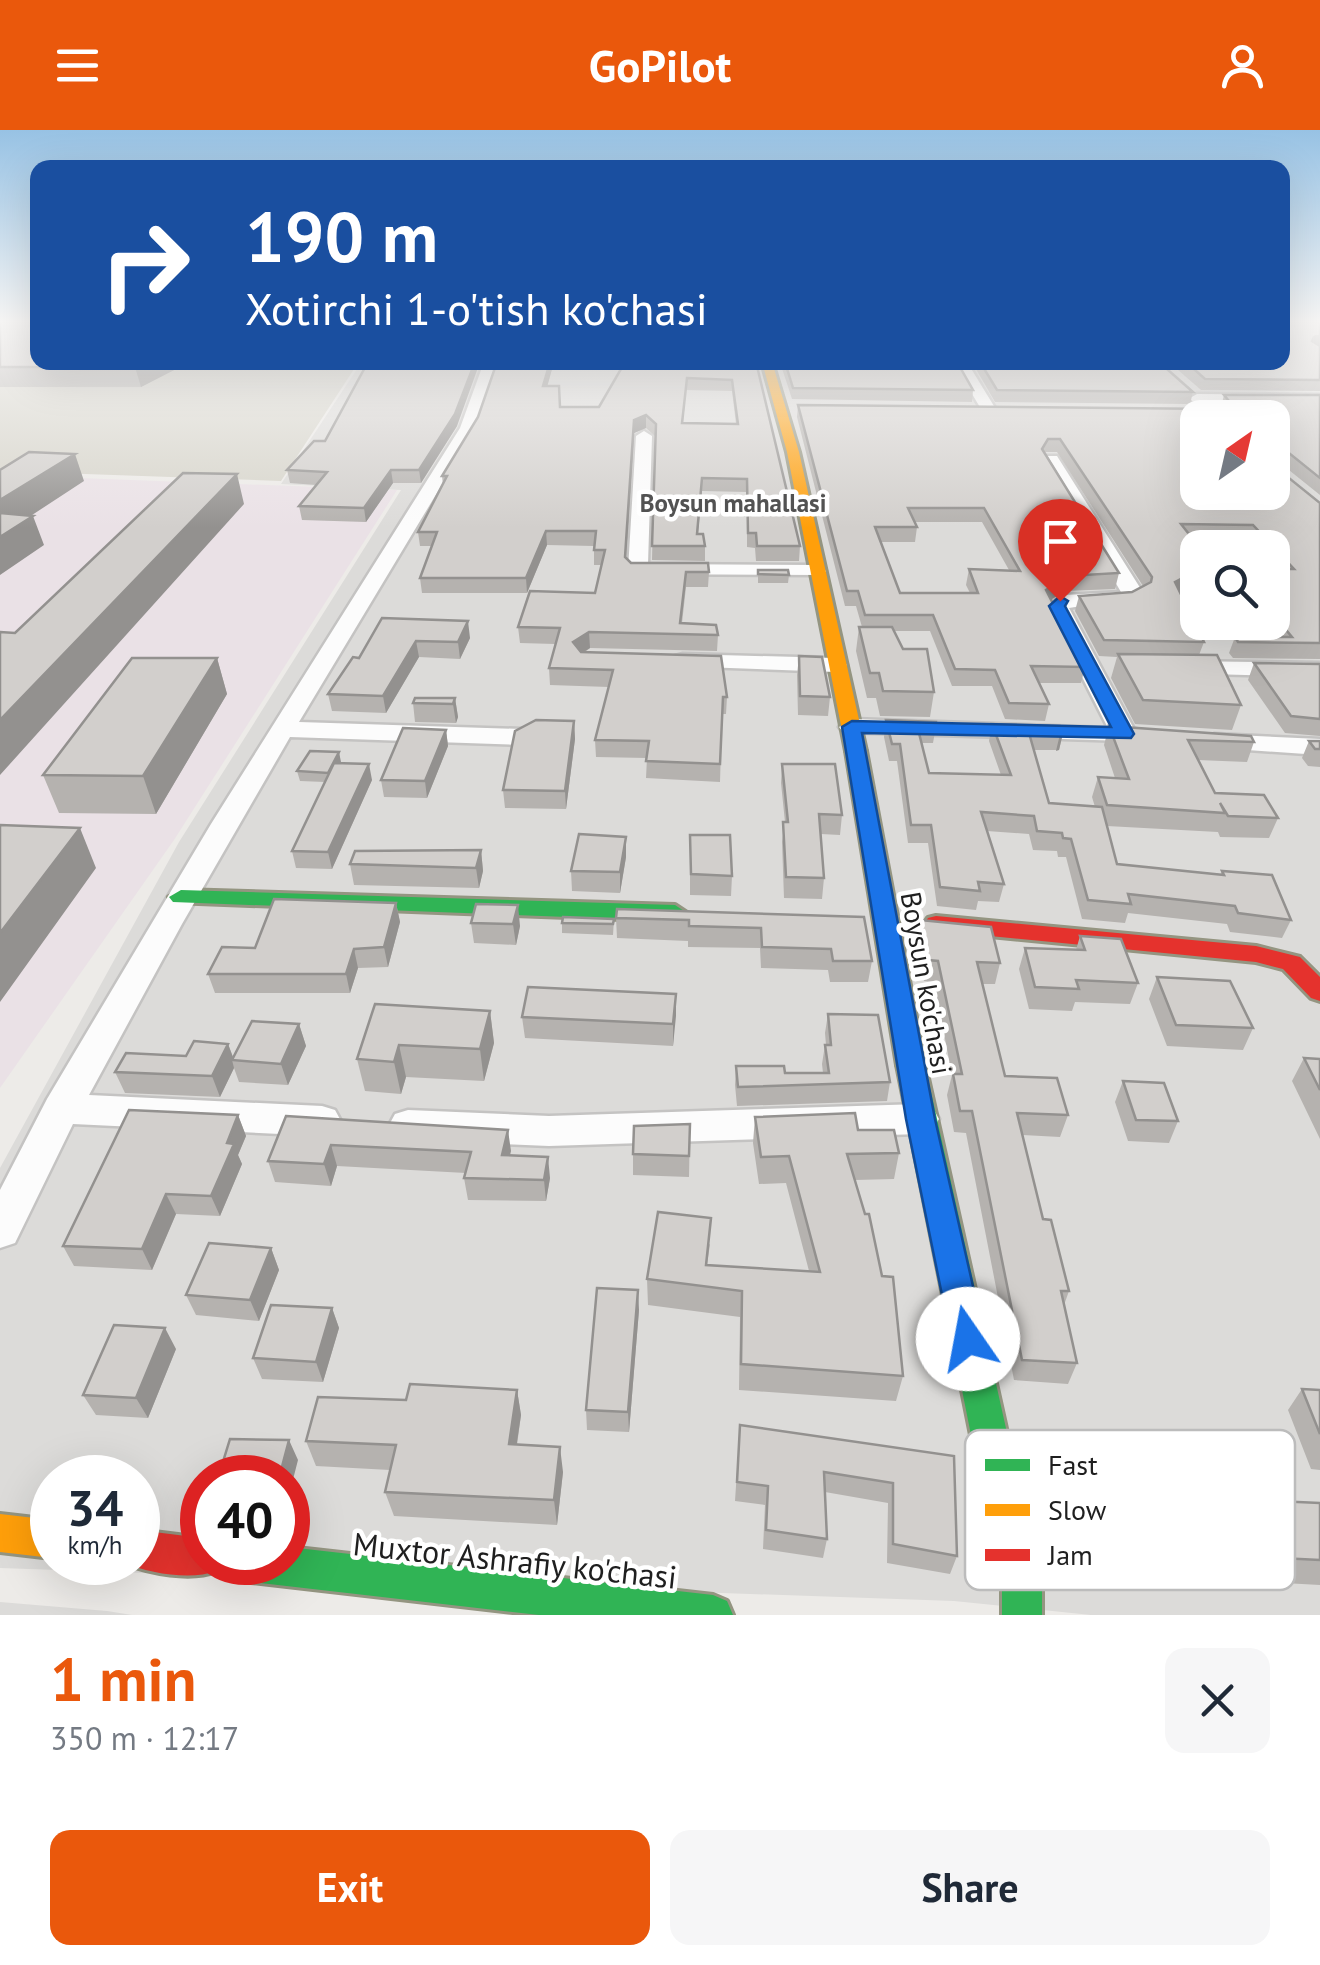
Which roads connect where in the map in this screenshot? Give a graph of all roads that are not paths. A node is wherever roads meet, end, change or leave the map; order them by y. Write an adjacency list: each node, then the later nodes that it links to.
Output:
1 (481, 389): 17 (street)
2 (782, 389): 11 (street, Boysun ko'chasi)
3 (976, 389): 7 (street)
4 (1320, 399): 5 (street)
5 (1290, 401)
6 (970, 410): 7 (street)
7 (989, 411): 8 (street)
8 (1008, 411)
9 (644, 436): 11 (street)
10 (1050, 460): 18 (street)
11 (816, 572): 13 (street, Boysun ko'chasi)
12 (666, 660): 13 (street)
13 (835, 665): 16 (street, Boysun ko'chasi)
14 (1165, 668): 15 (street)
15 (1320, 670)
16 (852, 727): 18 (street); 23 (street, Boysun ko'chasi)
17 (284, 729): 19 (street); 21 (street)
18 (1124, 734): 20 (street)
19 (521, 736)
20 (1320, 747)
21 (180, 897): 22 (street); 25 (street)
22 (689, 913)
23 (875, 919): 24 (street); 26 (street, Boysun ko'chasi)
24 (1320, 992)
25 (60, 1109): 26 (street); 27 (street)
26 (920, 1119): 28 (street, Boysun ko'chasi)
27 (0, 1230)
28 (987, 1430)
29 (0, 1533): 30 (street)
30 (30, 1536)
31 (310, 1569): 32 (street, Muxtor Ashrafiy ko'chasi)
32 (712, 1615)

